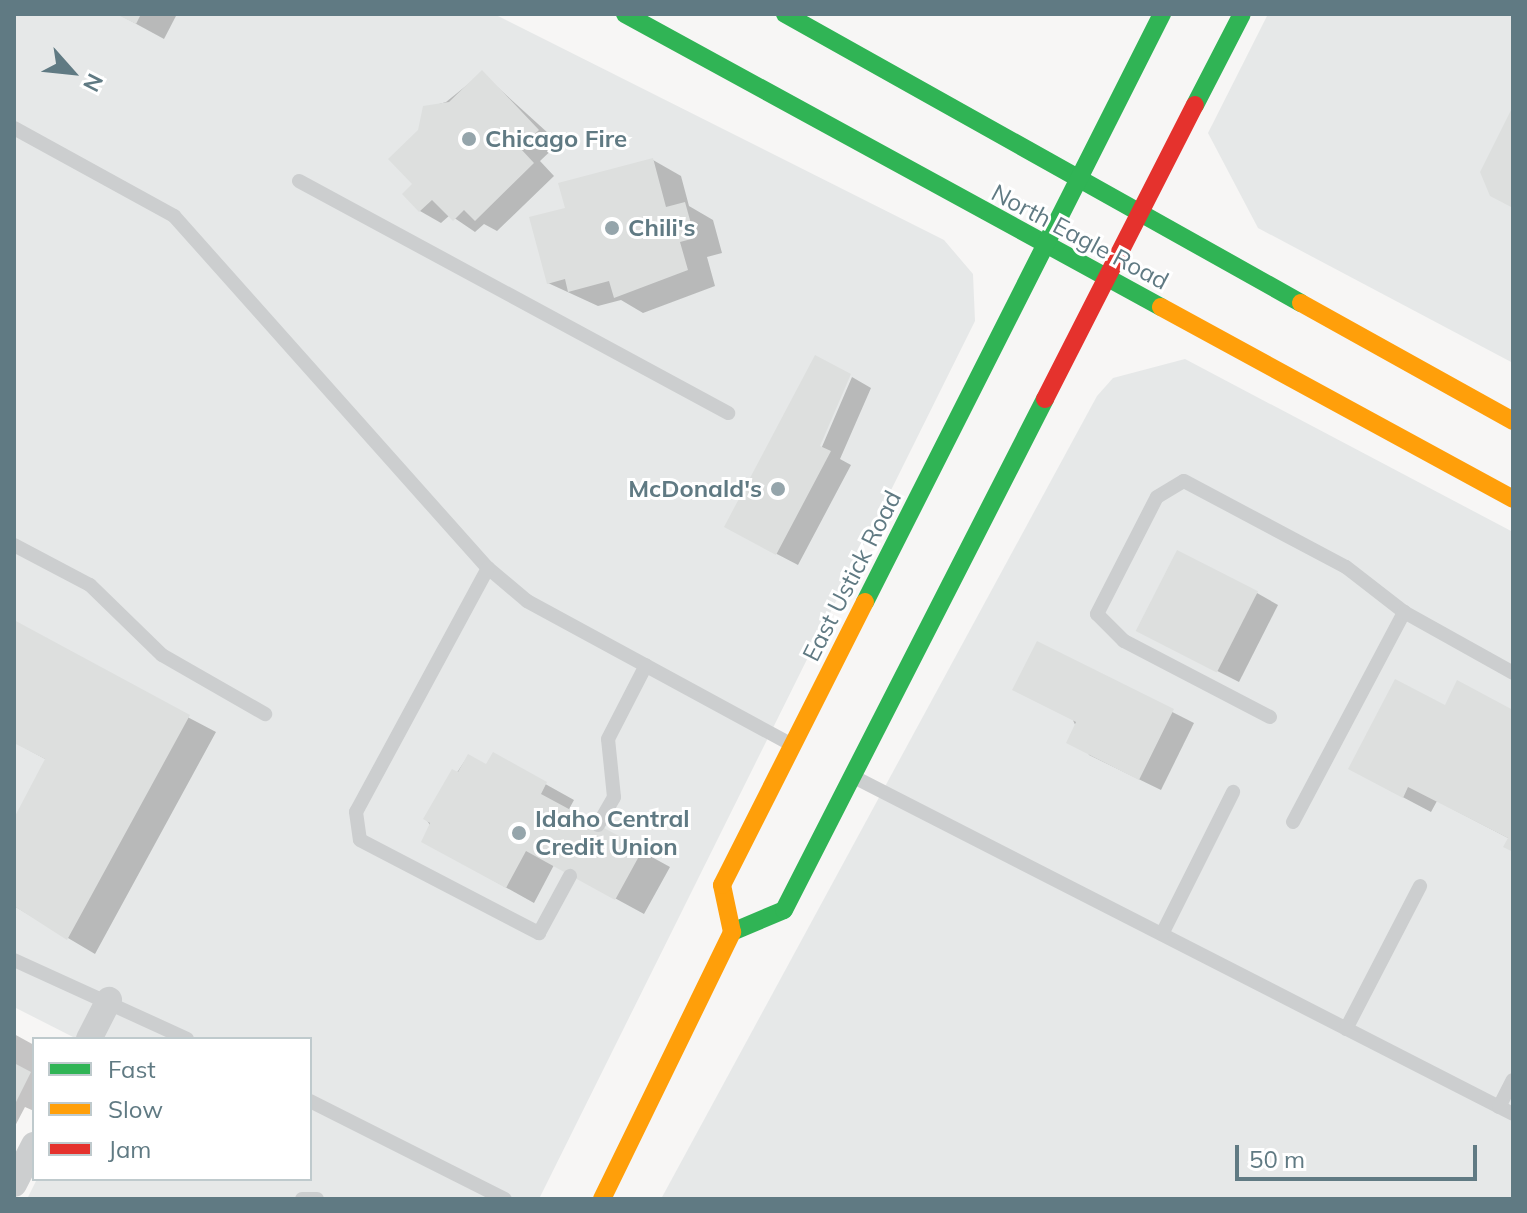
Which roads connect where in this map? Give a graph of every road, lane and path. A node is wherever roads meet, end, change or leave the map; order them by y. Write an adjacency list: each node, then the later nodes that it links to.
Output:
1 (625, 14): 9 (main road, North Eagle Road)
2 (785, 14): 6 (main road, North Eagle Road)
3 (1162, 14): 6 (main road)
4 (1242, 14): 8 (main road)
5 (14, 128): 15 (lane)
6 (1077, 178): 8 (main road, North Eagle Road); 9 (main road, East Ustick Road)
7 (299, 181): 11 (lane)
8 (1141, 213): 10 (main road); 12 (main road, North Eagle Road)
9 (1044, 245): 10 (main road, North Eagle Road); 21 (main road, East Ustick Road)
10 (1106, 280): 13 (main road, North Eagle Road); 22 (main road)
11 (728, 413)
12 (1513, 421)
13 (1513, 499)
14 (14, 545): 19 (lane)
15 (488, 568): 17 (lane); 26 (lane)
16 (1404, 612): 18 (lane); 20 (lane); 24 (lane)
17 (646, 665): 21 (lane); 25 (lane)
18 (1513, 673)
19 (265, 714)
20 (1270, 717)
21 (794, 746): 28 (main road, East Ustick Road)
22 (854, 777): 28 (main road); 29 (lane)
23 (1233, 792): 29 (lane)
24 (1293, 822)
25 (598, 825)
26 (570, 876)
27 (1420, 886): 32 (lane)
28 (732, 932): 44 (main road)
29 (1162, 934): 32 (lane)
30 (14, 960): 31 (lane)
31 (109, 1000): 33 (street); 34 (lane)
32 (1346, 1029): 37 (lane)
33 (90, 1037)
34 (183, 1037)
35 (1513, 1080): 37 (lane)
36 (312, 1102): 43 (lane)
37 (1499, 1107): 38 (lane)
38 (1513, 1114)
39 (32, 1149): 40 (street)
40 (14, 1184)
41 (302, 1199): 42 (lane)
42 (317, 1199)
43 (505, 1199)
44 (602, 1199)

